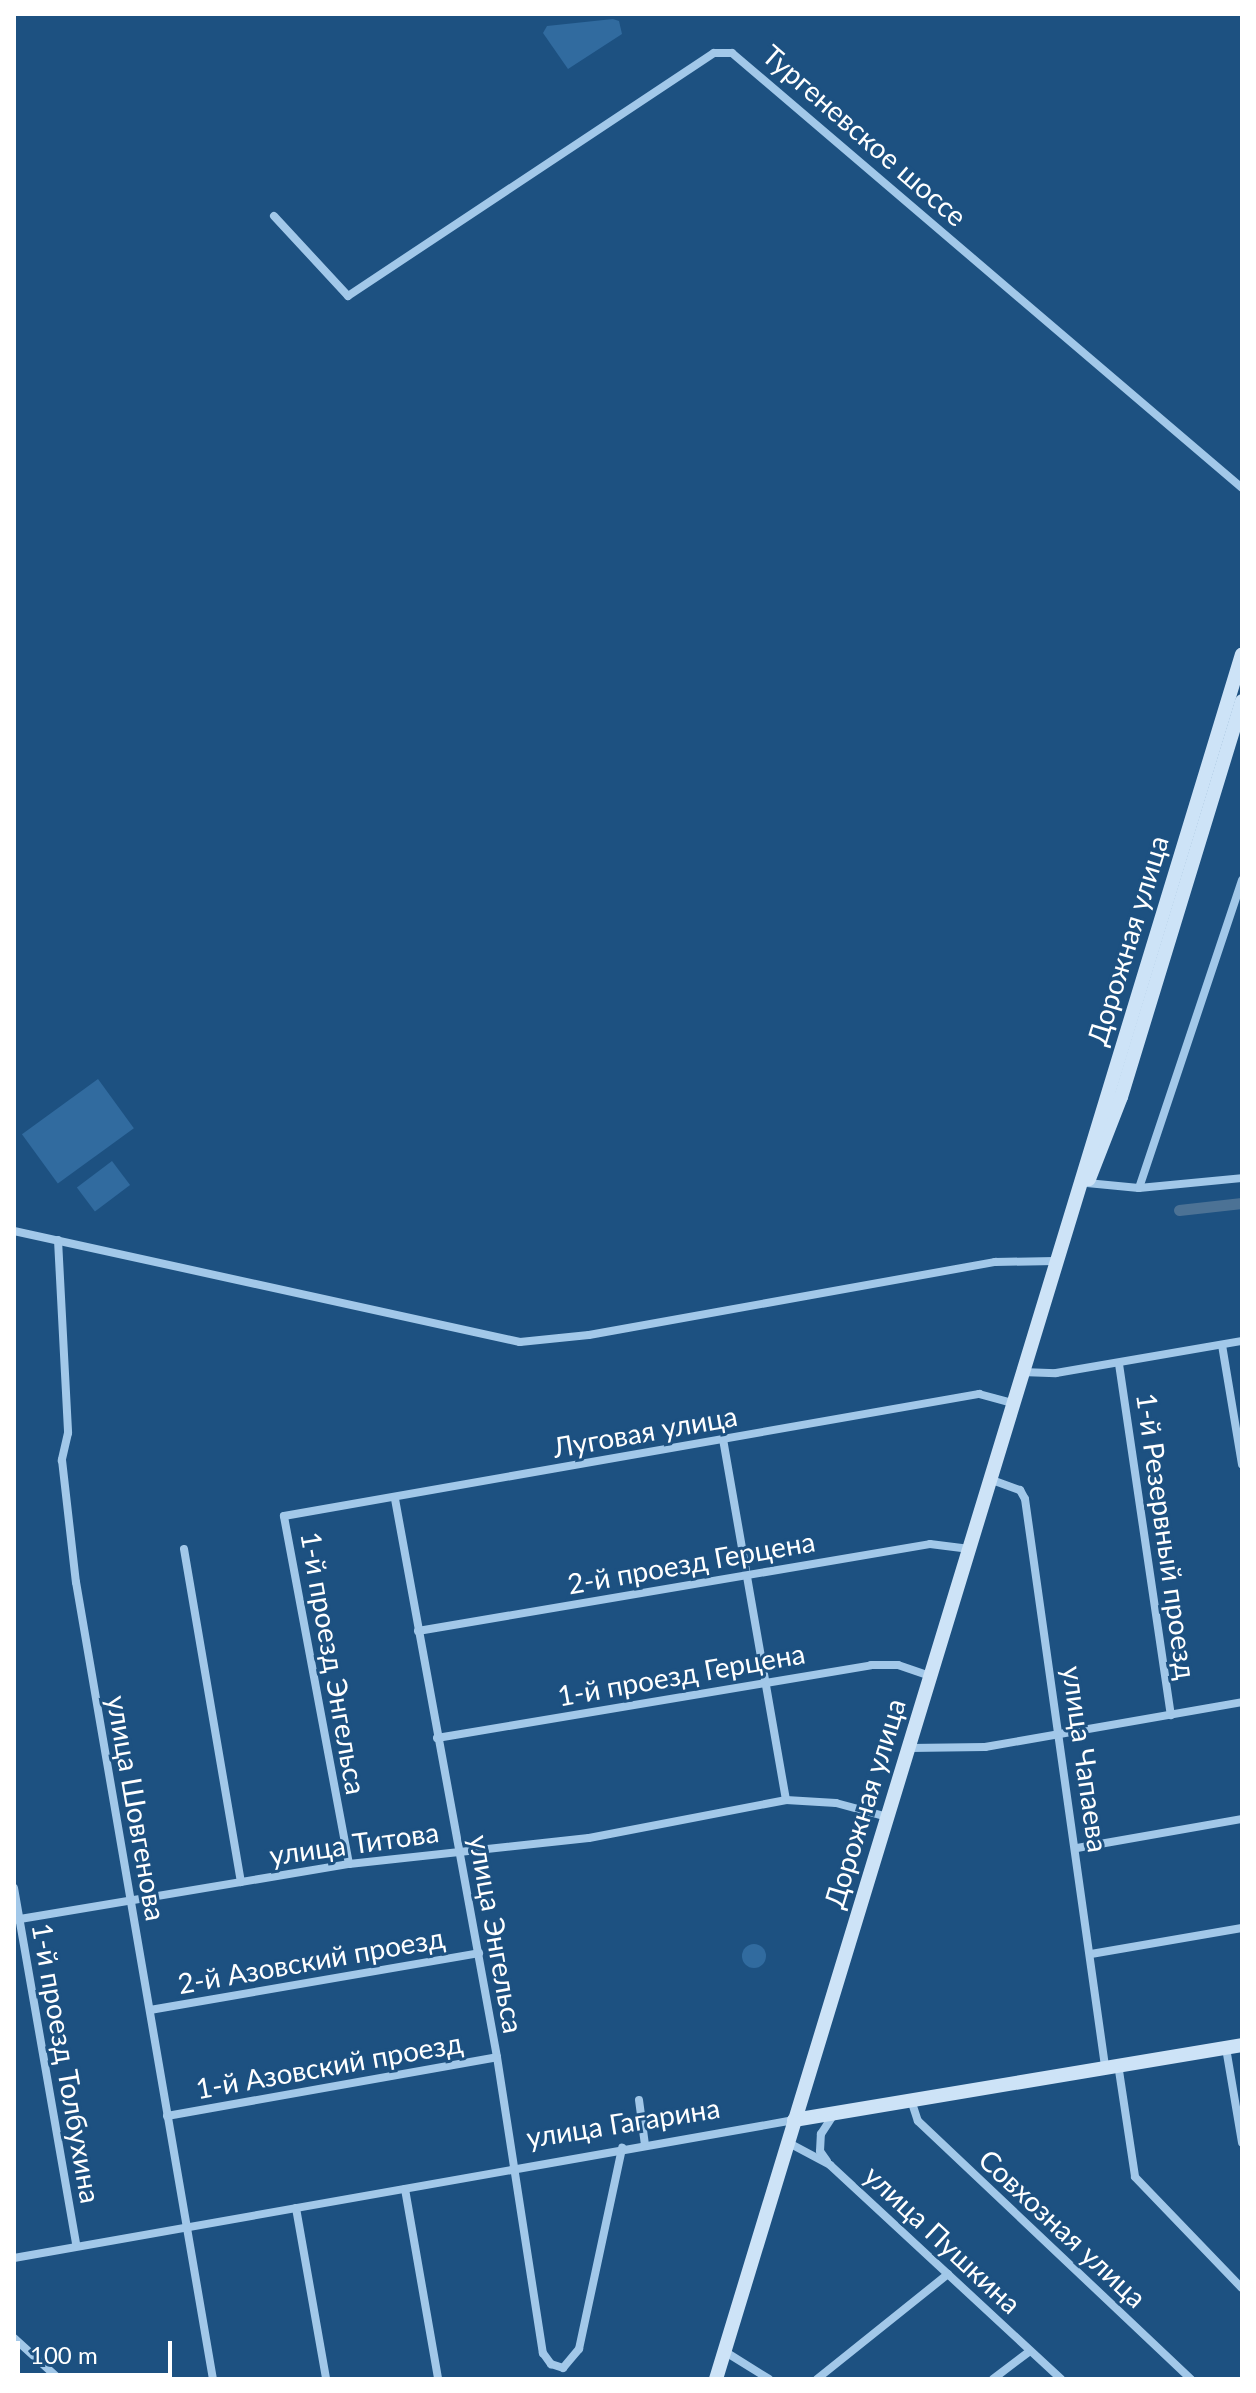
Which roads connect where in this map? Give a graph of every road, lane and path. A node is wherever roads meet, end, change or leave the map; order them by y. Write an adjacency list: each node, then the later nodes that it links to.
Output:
1 (274, 216): 2 (street, Тургеневское шоссе)
2 (1242, 488)
3 (1242, 654): 11 (main road, Дорожная улица)
4 (1242, 701): 7 (main road, Дорожная улица)
5 (1242, 880): 8 (street)
6 (1242, 1178): 8 (street)
7 (1087, 1183): 8 (street); 11 (main road, Дорожная улица)
8 (1139, 1188)
9 (14, 1231): 10 (street)
10 (58, 1240): 12 (street); 42 (street, улица Шовгенова)
11 (1062, 1242): 12 (main road, Дорожная улица)
12 (1055, 1261): 16 (main road, Дорожная улица)
13 (1242, 1341): 14 (street)
14 (1222, 1345): 15 (street); 19 (street)
15 (1119, 1364): 16 (street); 30 (street, 1-й Резервный проезд)
16 (1022, 1372): 17 (main road, Дорожная улица)
17 (1013, 1403): 18 (street, Луговая улица); 20 (main road, Дорожная улица)
18 (723, 1439): 21 (street, Луговая улица); 25 (street)
19 (1242, 1464)
20 (992, 1480): 24 (main road, Дорожная улица); 31 (street, улица Чапаева)
21 (395, 1499): 22 (street, Луговая улица); 26 (street, улица Энгельса)
22 (284, 1516): 39 (street, 1-й проезд Энгельса)
23 (184, 1549): 40 (street)
24 (971, 1549): 25 (street, 2-й проезд Герцена); 27 (main road, Дорожная улица)
25 (746, 1575): 26 (street, 2-й проезд Герцена); 28 (street)
26 (418, 1631): 32 (street, улица Энгельса)
27 (930, 1676): 28 (street, 1-й проезд Герцена); 33 (main road, Дорожная улица)
28 (764, 1682): 32 (street, 1-й проезд Герцена); 34 (street)
29 (1242, 1702): 30 (street)
30 (1171, 1715): 31 (street)
31 (1061, 1735): 33 (street); 37 (street, улица Чапаева)
32 (437, 1738): 38 (street, улица Энгельса)
33 (910, 1748): 35 (main road, Дорожная улица)
34 (786, 1800): 35 (street, улица Титова); 38 (street, улица Титова)
35 (888, 1817): 56 (main road, Дорожная улица)
36 (1242, 1819): 37 (street)
37 (1077, 1848): 46 (street, улица Чапаева)
38 (461, 1851): 39 (street, улица Титова); 45 (street, улица Энгельса)
39 (349, 1864): 40 (street, улица Титова)
40 (241, 1882): 42 (street, улица Титова)
41 (14, 1888): 43 (street, 1-й проезд Толбухина)
42 (130, 1900): 43 (street, улица Титова); 47 (street, улица Шовгенова)
43 (17, 1920): 66 (street, 1-й проезд Толбухина)
44 (1242, 1928): 46 (street)
45 (479, 1953): 47 (street, 2-й Азовский проезд); 50 (street, улица Энгельса)
46 (1091, 1954): 51 (street, улица Чапаева)
47 (150, 2010): 54 (street, улица Шовгенова)
48 (1242, 2045): 49 (main road, улица Гагарина)
49 (1226, 2048): 51 (main road, улица Гагарина); 58 (street)
50 (497, 2057): 54 (street, 1-й Азовский проезд); 62 (street, улица Энгельса)
51 (1112, 2065): 53 (main road, улица Гагарина); 69 (street, улица Чапаева)
52 (639, 2100): 59 (street)
53 (912, 2103): 55 (main road, улица Гагарина); 82 (street, Совхозная улица)
54 (167, 2116): 65 (street, улица Шовгенова)
55 (832, 2117): 56 (main road, улица Гагарина); 61 (street)
56 (794, 2120): 57 (main road, Дорожная улица); 59 (street, улица Гагарина)
57 (787, 2142): 61 (street, улица Пушкина); 71 (main road, Дорожная улица)
58 (1242, 2143)
59 (645, 2145): 60 (street, улица Гагарина)
60 (622, 2148): 62 (street, улица Гагарина); 62 (street, улица Энгельса)
61 (830, 2165): 68 (street, улица Пушкина)
62 (512, 2167): 63 (street, улица Гагарина)
63 (405, 2189): 64 (street, улица Гагарина); 76 (street)
64 (296, 2208): 65 (street, улица Гагарина); 75 (street)
65 (187, 2226): 66 (street, улица Гагарина); 74 (street, улица Шовгенова)
66 (76, 2245): 67 (street, улица Гагарина)
67 (14, 2258)
68 (948, 2274): 72 (street, улица Пушкина); 79 (street)
69 (1242, 2288)
70 (14, 2338): 73 (street)
71 (724, 2351): 77 (main road, Дорожная улица); 78 (street)
72 (1030, 2351): 80 (street); 81 (street, улица Пушкина)
73 (59, 2379)
74 (213, 2379)
75 (326, 2379)
76 (438, 2379)
77 (716, 2379)
78 (769, 2379)
79 (817, 2379)
80 (993, 2379)
81 (1061, 2379)
82 (1191, 2379)

